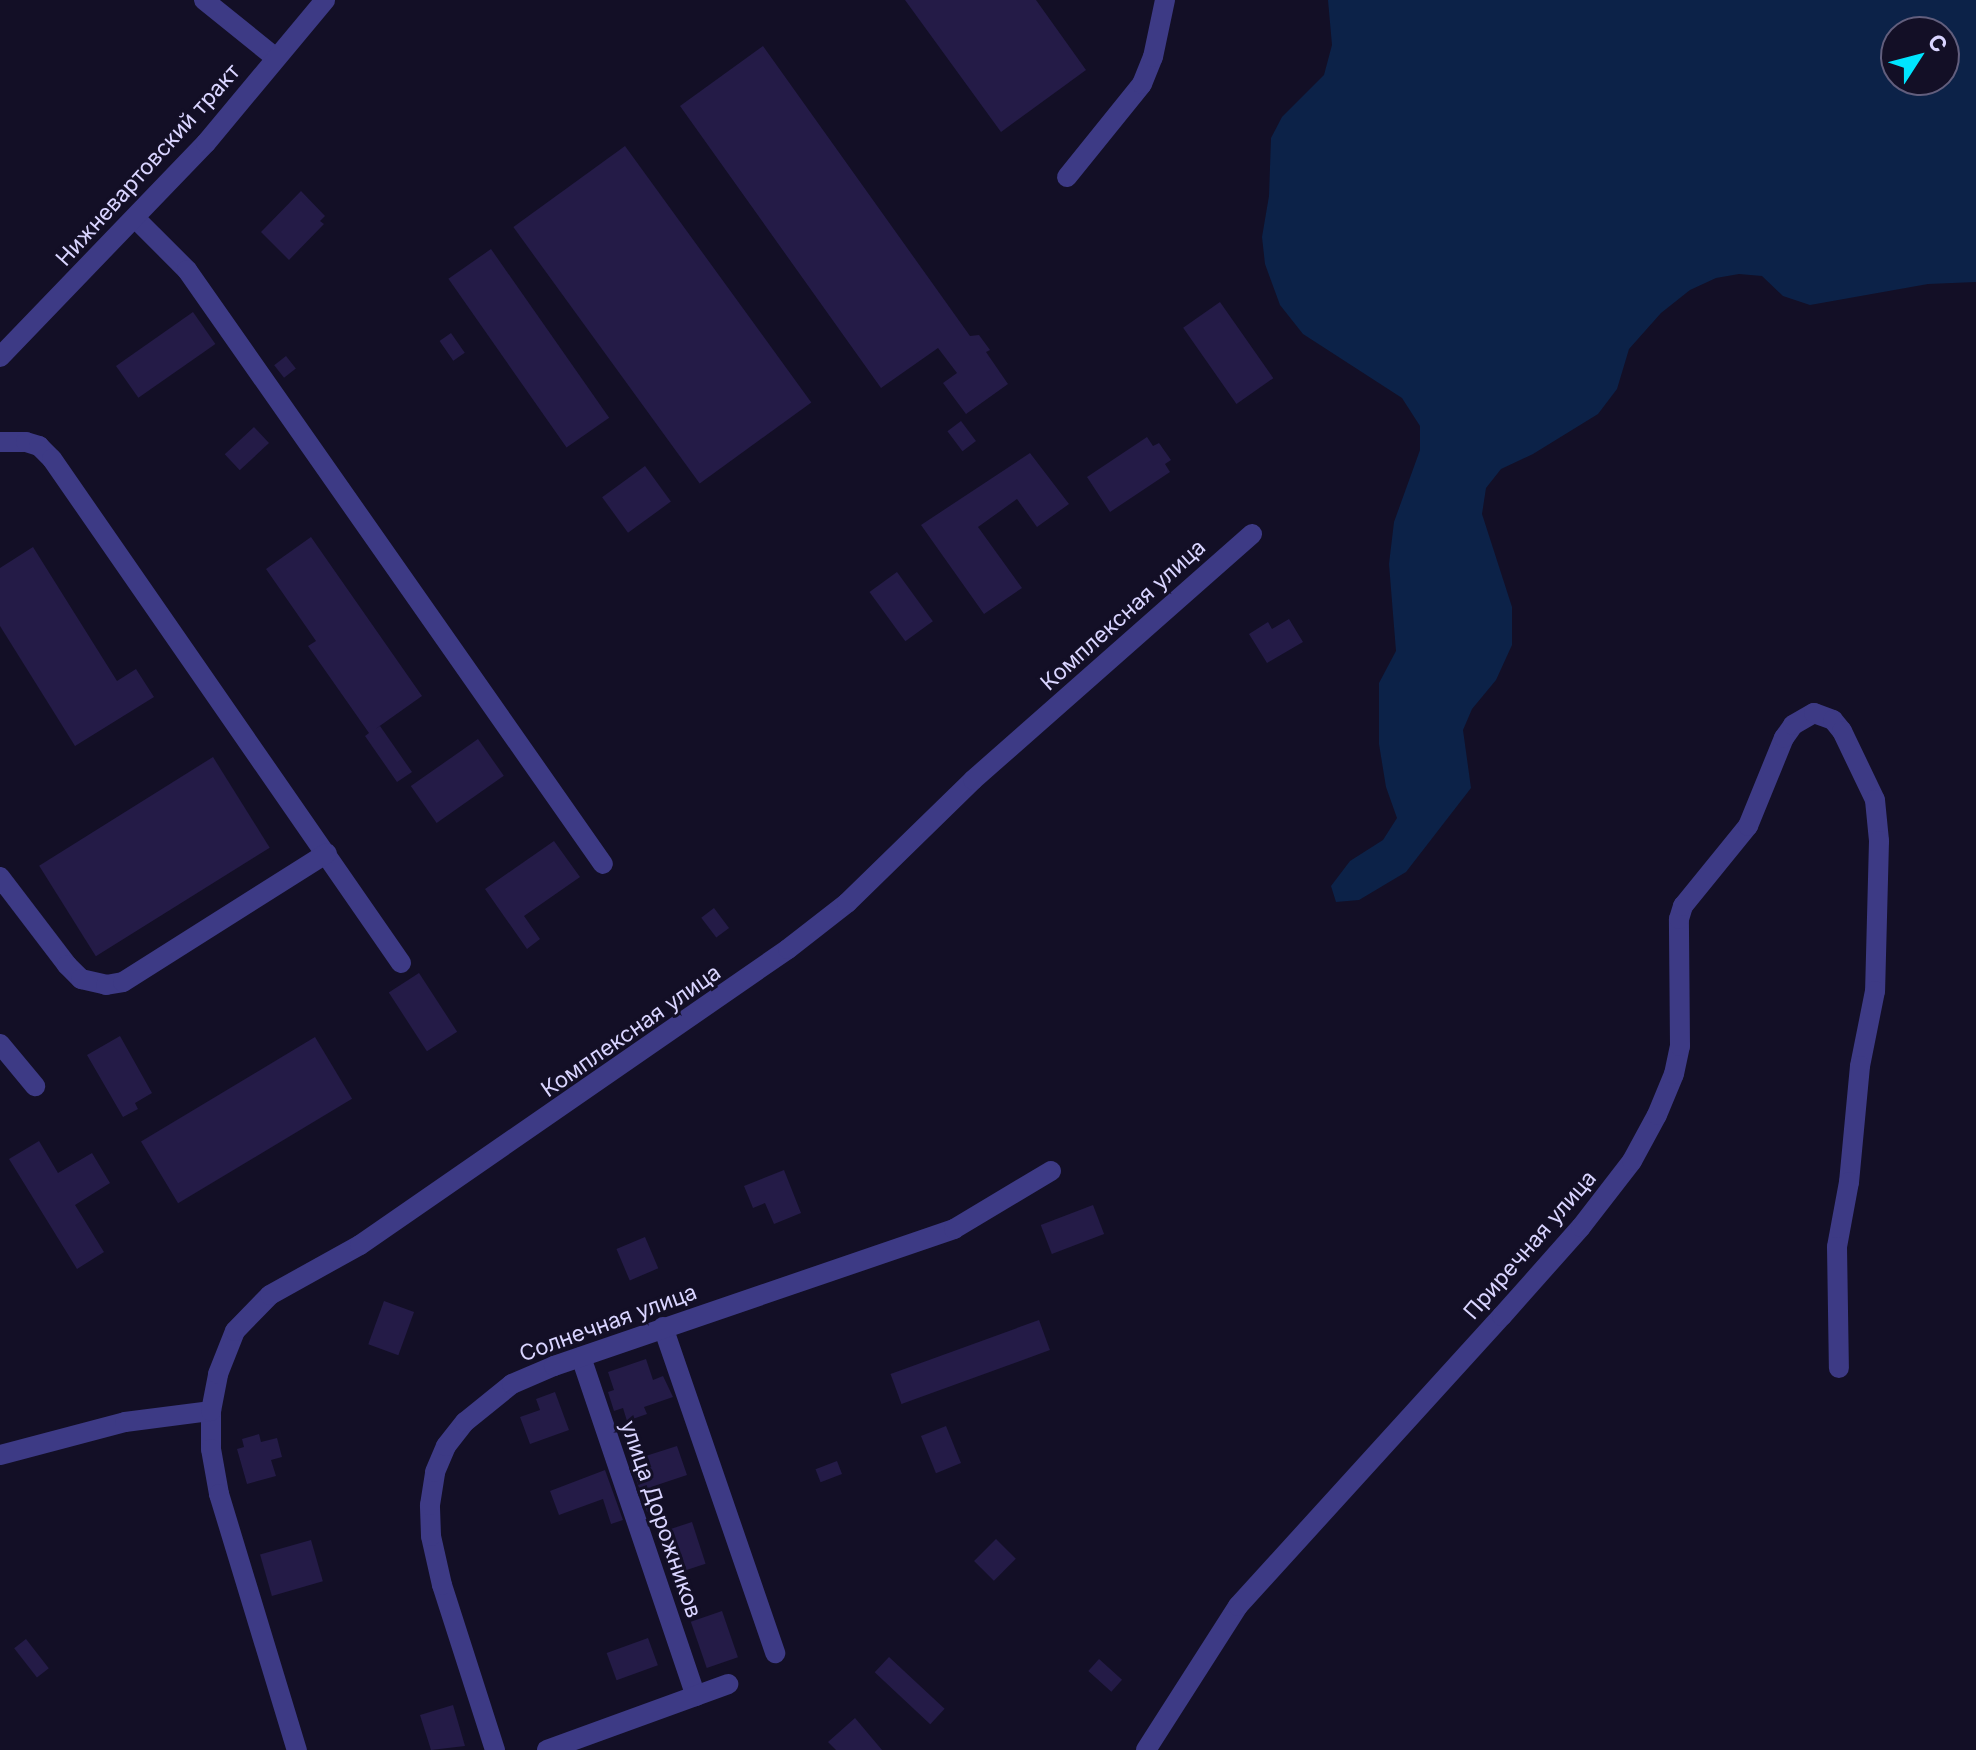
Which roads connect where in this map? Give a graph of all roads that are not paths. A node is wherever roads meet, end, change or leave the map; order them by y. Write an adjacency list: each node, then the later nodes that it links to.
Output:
1 (325, 0): 4 (street, Нижневартовский тракт)
2 (1165, 0): 5 (street)
3 (213, 3): 4 (street)
4 (276, 58): 6 (street, Нижневартовский тракт)
5 (1067, 177)
6 (135, 218): 7 (street, Нижневартовский тракт); 11 (street)
7 (0, 357)
8 (0, 442): 10 (street)
9 (1252, 534): 20 (street, Комплексная улица)
10 (327, 853): 12 (street); 13 (street)
11 (603, 864)
12 (0, 877)
13 (401, 963)
14 (0, 1044): 15 (street)
15 (35, 1086)
16 (1051, 1171): 17 (street, Солнечная улица)
17 (663, 1327): 18 (street, Солнечная улица); 22 (street)
18 (581, 1357): 24 (street, улица Дорожников); 26 (street, Солнечная улица)
19 (1839, 1368): 28 (street, Приречная улица)
20 (211, 1411): 21 (street); 25 (street, Комплексная улица)
21 (0, 1455)
22 (775, 1653)
23 (728, 1684): 24 (street)
24 (696, 1696): 27 (street)
25 (297, 1750)
26 (495, 1750)
27 (547, 1750)
28 (1146, 1750)

